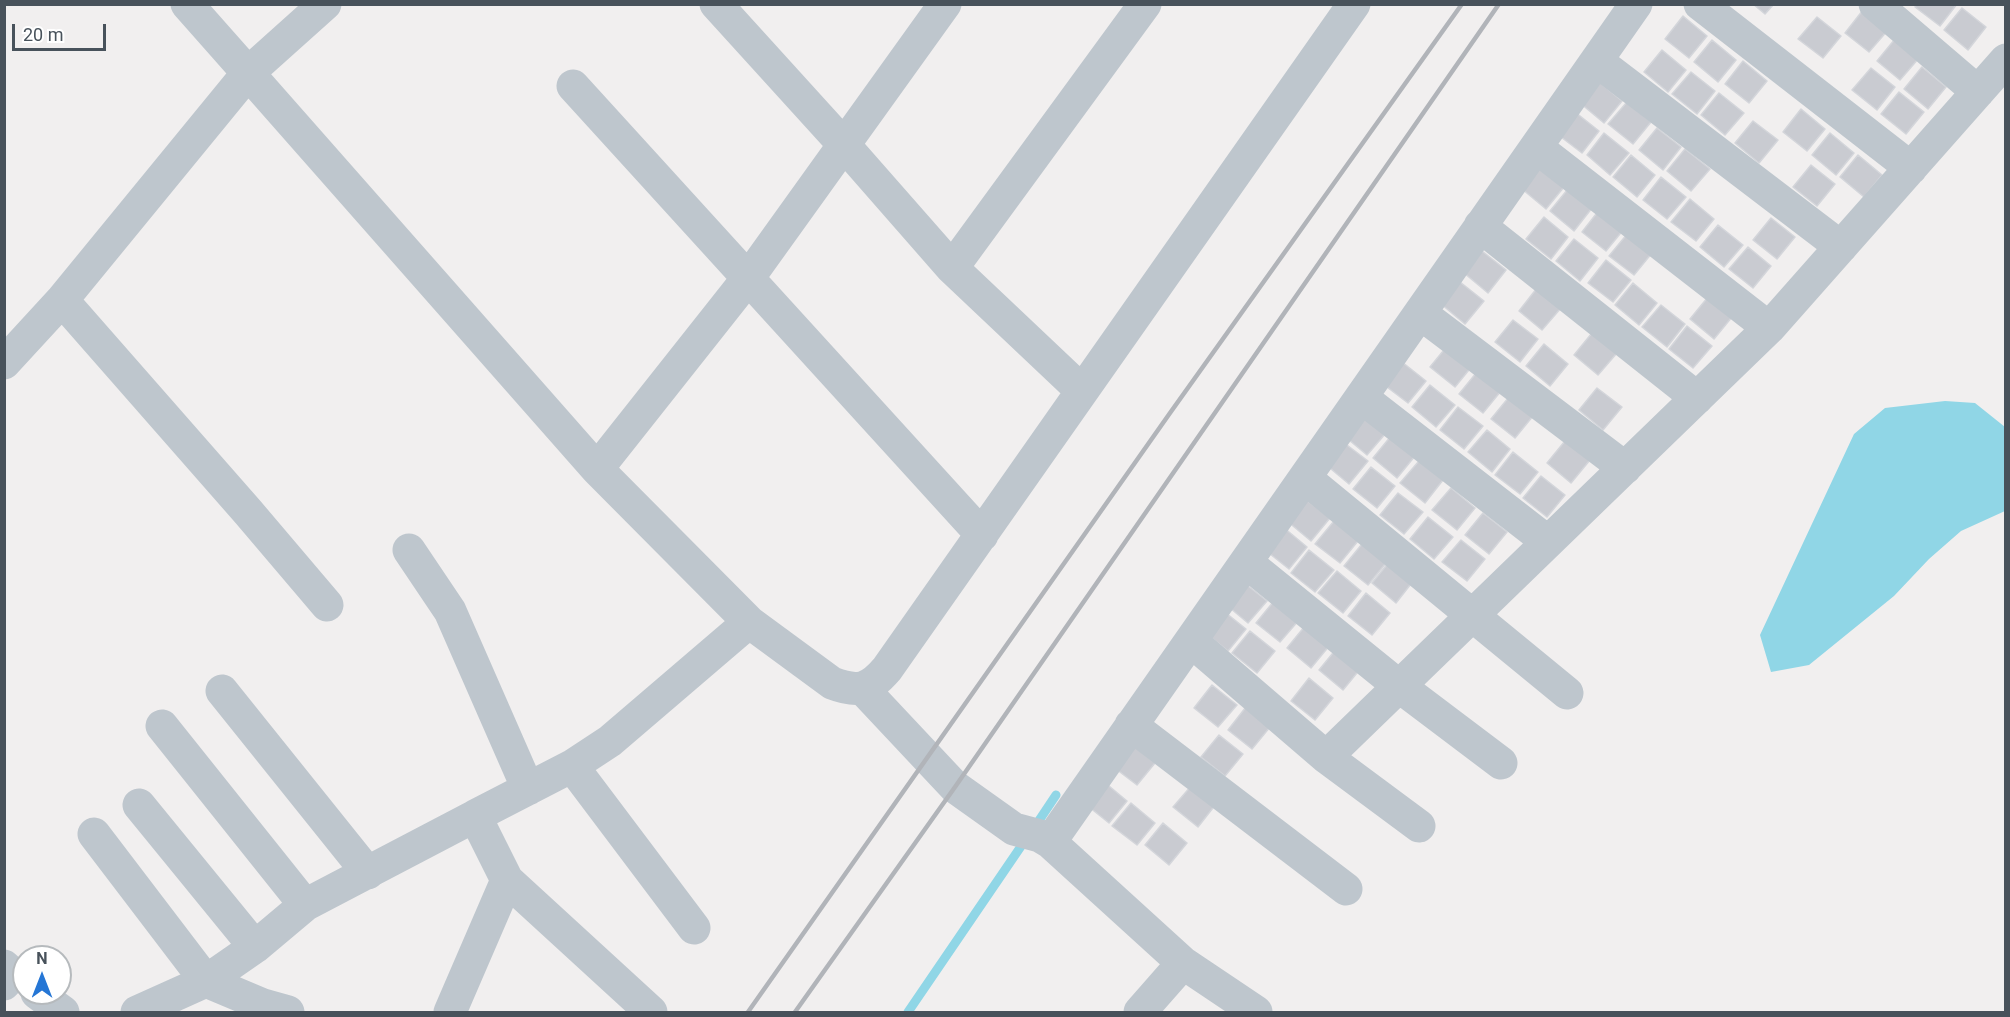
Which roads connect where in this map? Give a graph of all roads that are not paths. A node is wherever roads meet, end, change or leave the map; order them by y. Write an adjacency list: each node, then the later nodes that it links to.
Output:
1 (187, 4): 12 (street)
2 (325, 4): 12 (street)
3 (716, 4): 15 (street)
4 (945, 4): 15 (street)
5 (1144, 4): 20 (street)
6 (1354, 4): 26 (street)
7 (1636, 4): 11 (street)
8 (1700, 4): 17 (street)
9 (1875, 4): 14 (street)
10 (2006, 60): 14 (street)
11 (1597, 61): 16 (street); 19 (street)
12 (248, 73): 22 (street); 30 (street)
13 (573, 86): 21 (street)
14 (1978, 92): 17 (street)
15 (845, 146): 20 (street); 21 (street)
16 (1536, 147): 18 (street); 24 (street)
17 (1911, 168): 19 (street)
18 (1480, 226): 23 (street); 28 (street)
19 (1841, 247): 24 (street)
20 (952, 268): 26 (street)
21 (749, 277): 30 (street); 32 (street)
22 (62, 300): 25 (street); 36 (street)
23 (1420, 313): 27 (street); 29 (street)
24 (1769, 328): 28 (street)
25 (4, 363)
26 (1081, 390): 32 (street)
27 (1361, 397): 31 (street); 33 (street)
28 (1697, 398): 29 (street)
29 (1625, 468): 33 (street)
30 (597, 470): 38 (street)
31 (1305, 478): 35 (street); 37 (street)
32 (982, 535): 41 (street)
33 (1548, 543): 37 (street)
34 (410, 550): 49 (street)
35 (1246, 562): 39 (street); 40 (street)
36 (327, 605)
37 (1473, 615): 40 (street); 43 (street)
38 (749, 622): 41 (street); 48 (street)
39 (1191, 641): 44 (street); 46 (street)
40 (1399, 686): 46 (street); 47 (street)
41 (863, 689): 54 (street)
42 (222, 691): 55 (street)
43 (1567, 693)
44 (1131, 725): 54 (street); 57 (street)
45 (162, 726): 58 (street)
46 (1326, 758): 52 (street)
47 (1501, 763)
48 (572, 766): 49 (street); 59 (street)
49 (528, 789): 51 (street)
50 (139, 805): 60 (street)
51 (476, 816): 55 (street); 56 (street)
52 (1419, 826)
53 (94, 834): 62 (street)
54 (1035, 836): 61 (street)
55 (368, 873): 58 (street)
56 (507, 880): 65 (street); 66 (street)
57 (1346, 889)
58 (305, 905): 60 (street)
59 (694, 928)
60 (255, 947): 62 (street)
61 (1183, 963): 67 (street); 68 (street)
62 (206, 981): 63 (street); 64 (street)
63 (137, 1012)
64 (288, 1012)
65 (450, 1012)
66 (651, 1012)
67 (1140, 1012)
68 (1256, 1012)

